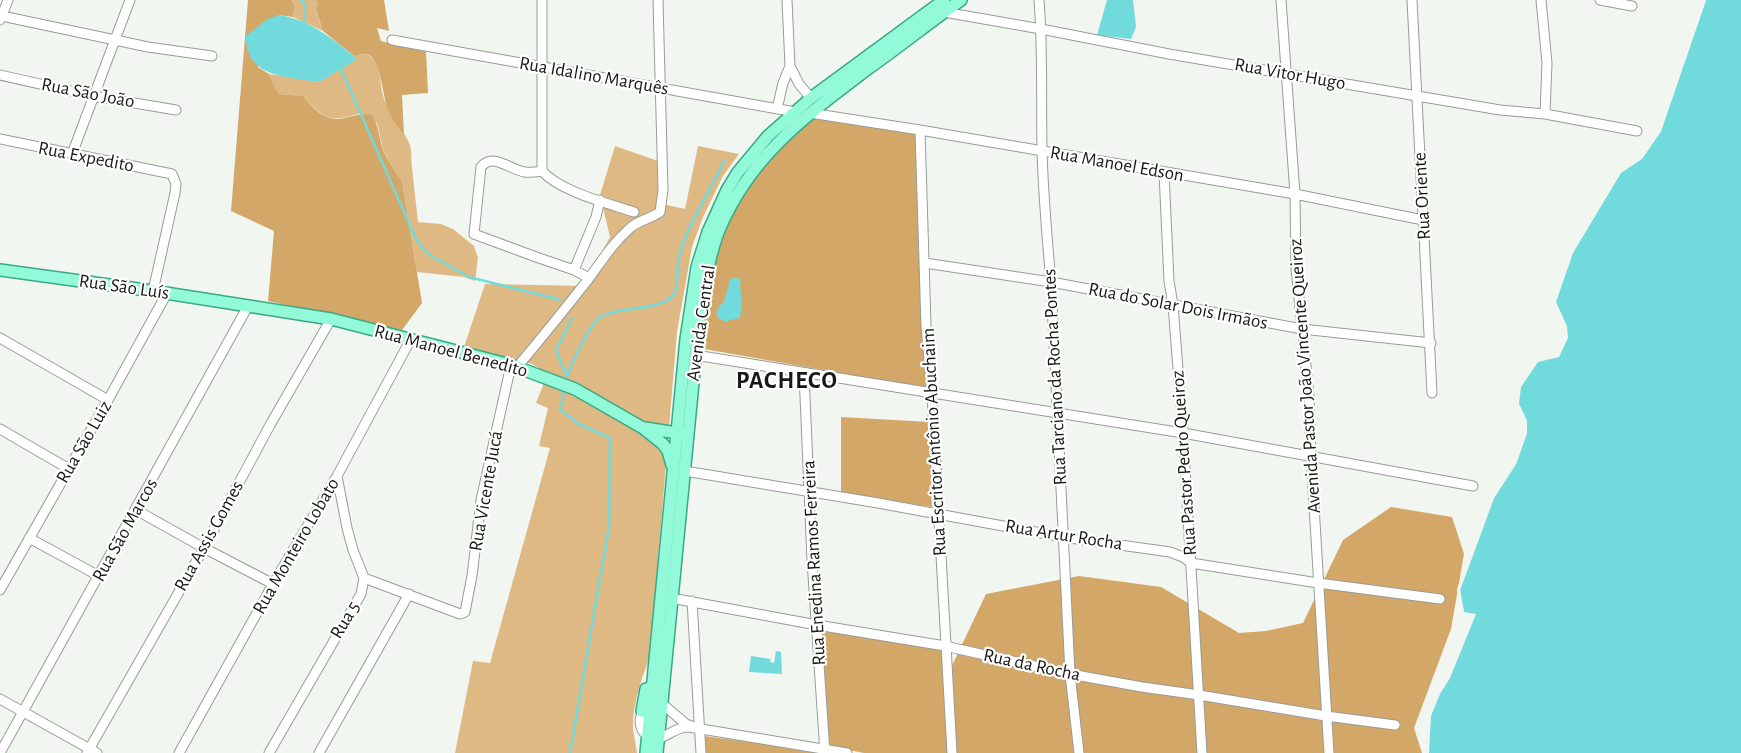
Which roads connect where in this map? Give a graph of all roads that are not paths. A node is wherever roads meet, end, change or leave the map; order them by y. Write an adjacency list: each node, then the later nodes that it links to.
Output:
1 (8, 0): 14 (street)
2 (130, 0): 16 (street)
3 (542, 0): 20 (street)
4 (658, 0): 23 (street)
5 (787, 0): 19 (street)
6 (961, 0): 12 (main road, Avenida Central)
7 (1039, 0): 15 (street, Rua Tarciano da Rocha Pontes)
8 (1281, 0): 21 (street, Avenida Pastor João Vincente Queiroz)
9 (1412, 0): 24 (street, Rua Oriente)
10 (1541, 0): 31 (street)
11 (1600, 0): 13 (street)
12 (944, 6): 15 (street, Rua Vitor Hugo); 26 (main road, Avenida Central); 30 (main road, Avenida Central)
13 (1632, 6)
14 (1, 18): 16 (street)
15 (1041, 29): 21 (street, Rua Vitor Hugo); 35 (street, Rua Tarciano da Rocha Pontes)
16 (115, 40): 18 (street); 25 (street)
17 (392, 40): 20 (street, Rua Idalino Marquês)
18 (212, 56)
19 (790, 66): 26 (street); 27 (street)
20 (541, 67): 23 (street, Rua Idalino Marquês); 37 (street)
21 (1286, 73): 24 (street, Rua Vitor Hugo); 39 (street, Avenida Pastor João Vincente Queiroz)
22 (0, 75): 25 (street, Rua São João)
23 (660, 87): 27 (street, Rua Idalino Marquês); 46 (street)
24 (1416, 95): 31 (street, Rua Vitor Hugo); 42 (street, Rua Oriente)
25 (93, 96): 28 (street, Rua São João); 36 (street)
26 (811, 98): 29 (main road, Avenida Central)
27 (777, 109): 29 (street, Rua Idalino Marquês)
28 (176, 110)
29 (794, 112): 64 (main road, Avenida Central)
30 (810, 113): 32 (street, Rua Manoel Edson); 57 (main road, Avenida Central)
31 (1545, 114): 33 (street, Rua Vitor Hugo)
32 (920, 130): 35 (street, Rua Manoel Edson); 43 (street, Rua Escritor Antônio Abuchaim)
33 (1637, 131)
34 (0, 139): 36 (street, Rua Expedito)
35 (1042, 151): 38 (street, Rua Manoel Edson); 47 (street, Rua Tarciano da Rocha Pontes)
36 (72, 154): 48 (street, Rua Expedito)
37 (542, 171): 40 (street); 45 (street)
38 (1164, 173): 39 (street, Rua Manoel Edson); 50 (street, Rua Pastor Pedro Queiroz)
39 (1296, 194): 42 (street, Rua Manoel Edson); 53 (street, Avenida Pastor João Vincente Queiroz)
40 (600, 200): 41 (street); 45 (street)
41 (634, 212)
42 (1423, 220): 56 (street, Rua Oriente)
43 (925, 263): 47 (street, Rua do Solar Dois Irmãos); 61 (street, Rua Escritor Antônio Abuchaim)
44 (0, 270): 48 (main road, Rua São Luís)
45 (574, 270): 46 (street)
46 (590, 278): 58 (street)
47 (1051, 282): 50 (street, Rua do Solar Dois Irmãos); 63 (street, Rua Tarciano da Rocha Pontes)
48 (153, 290): 49 (main road, Rua São Luís)
49 (167, 293): 51 (main road, Rua São Luís); 62 (street, Rua São Luiz)
50 (1173, 305): 53 (street, Rua do Solar Dois Irmãos); 69 (street, Rua Pastor Pedro Queiroz)
51 (248, 306): 52 (main road, Rua Manoel Benedito); 78 (street, Rua São Marcos)
52 (331, 319): 55 (main road, Rua Manoel Benedito); 82 (street, Rua Assis Gomes)
53 (1302, 329): 56 (street, Rua do Solar Dois Irmãos); 71 (street, Avenida Pastor João Vincente Queiroz)
54 (0, 338): 62 (street)
55 (411, 339): 58 (main road, Rua Manoel Benedito); 75 (street, Rua Monteiro Lobato)
56 (1430, 343): 60 (street, Rua Oriente)
57 (695, 355): 59 (street); 70 (main road, Avenida Central)
58 (514, 366): 65 (main road, Rua Manoel Benedito); 89 (street, Rua Vicente Jucá)
59 (804, 373): 61 (street); 77 (street, Rua Enedina Ramos Ferreira)
60 (1432, 393)
61 (932, 394): 63 (street); 79 (street, Rua Escritor Antônio Abuchaim)
62 (108, 400): 73 (street, Rua São Luiz)
63 (1056, 412): 69 (street); 80 (street, Rua Tarciano da Rocha Pontes)
64 (678, 420): 67 (main road); 68 (main road, Avenida Central)
65 (643, 428): 67 (main road, Rua Manoel Benedito); 72 (main road, Rua Manoel Benedito)
66 (0, 430): 73 (street)
67 (656, 430): 68 (main road, Rua Manoel Benedito)
68 (676, 433): 70 (main road, Rua Manoel Benedito); 72 (main road, Avenida Central)
69 (1183, 433): 71 (street); 83 (street, Rua Pastor Pedro Queiroz)
70 (688, 435): 74 (main road, Avenida Central)
71 (1310, 456): 76 (street); 86 (street, Avenida Pastor João Vincente Queiroz)
72 (673, 468): 98 (main road, Avenida Central)
73 (69, 469): 81 (street, Rua São Luiz)
74 (685, 472): 77 (street, Rua Artur Rocha); 90 (main road, Avenida Central)
75 (337, 476): 85 (street, Rua 5); 87 (street, Rua Monteiro Lobato)
76 (1473, 486)
77 (810, 492): 79 (street, Rua Artur Rocha); 93 (street, Rua Enedina Ramos Ferreira)
78 (136, 510): 82 (street); 84 (street, Rua São Marcos)
79 (938, 514): 80 (street, Rua Artur Rocha); 94 (street, Rua Escritor Antônio Abuchaim)
80 (1063, 537): 83 (street, Rua Artur Rocha); 95 (street, Rua Tarciano da Rocha Pontes)
81 (29, 538): 84 (street); 88 (street, Rua São Luiz)
82 (204, 548): 87 (street); 105 (street, Rua Assis Gomes)
83 (1191, 563): 86 (street, Rua Artur Rocha); 96 (street, Rua Pastor Pedro Queiroz)
84 (99, 576): 99 (street, Rua São Marcos)
85 (364, 578): 89 (street); 108 (street, Rua 5)
86 (1318, 583): 91 (street, Rua Artur Rocha); 100 (street, Avenida Pastor João Vincente Queiroz)
87 (273, 584): 107 (street, Rua Monteiro Lobato)
88 (0, 590)
89 (409, 594): 109 (street)
90 (671, 598): 92 (street, Rua da Rocha); 98 (main road, Avenida Central)
91 (1440, 599)
92 (692, 601): 93 (street, Rua da Rocha); 102 (street)
93 (817, 625): 94 (street, Rua da Rocha); 104 (street, Rua Enedina Ramos Ferreira)
94 (945, 646): 95 (street, Rua da Rocha); 115 (street, Rua Escritor Antônio Abuchaim)
95 (1070, 674): 96 (street, Rua da Rocha); 116 (street, Rua Tarciano da Rocha Pontes)
96 (1199, 695): 100 (street, Rua da Rocha); 117 (street, Rua Pastor Pedro Queiroz)
97 (0, 699): 99 (street)
98 (656, 708): 102 (street); 103 (main road, Avenida Central); 103 (street)
99 (22, 712): 105 (street); 106 (street, Rua São Marcos)
100 (1326, 716): 101 (street, Rua da Rocha); 118 (street, Avenida Pastor João Vincente Queiroz)
101 (1395, 725)
102 (700, 729): 103 (street); 104 (street); 113 (street)
103 (653, 734): 110 (main road); 111 (main road, Avenida Central); 112 (main road, Avenida Central)
104 (825, 751): 114 (street)
105 (91, 752)
106 (0, 753)
107 (179, 753)
108 (268, 753)
109 (319, 753)
110 (641, 753)
111 (646, 753)
112 (657, 753)
113 (701, 753)
114 (847, 753)
115 (952, 753)
116 (1078, 753)
117 (1202, 753)
118 (1329, 753)

